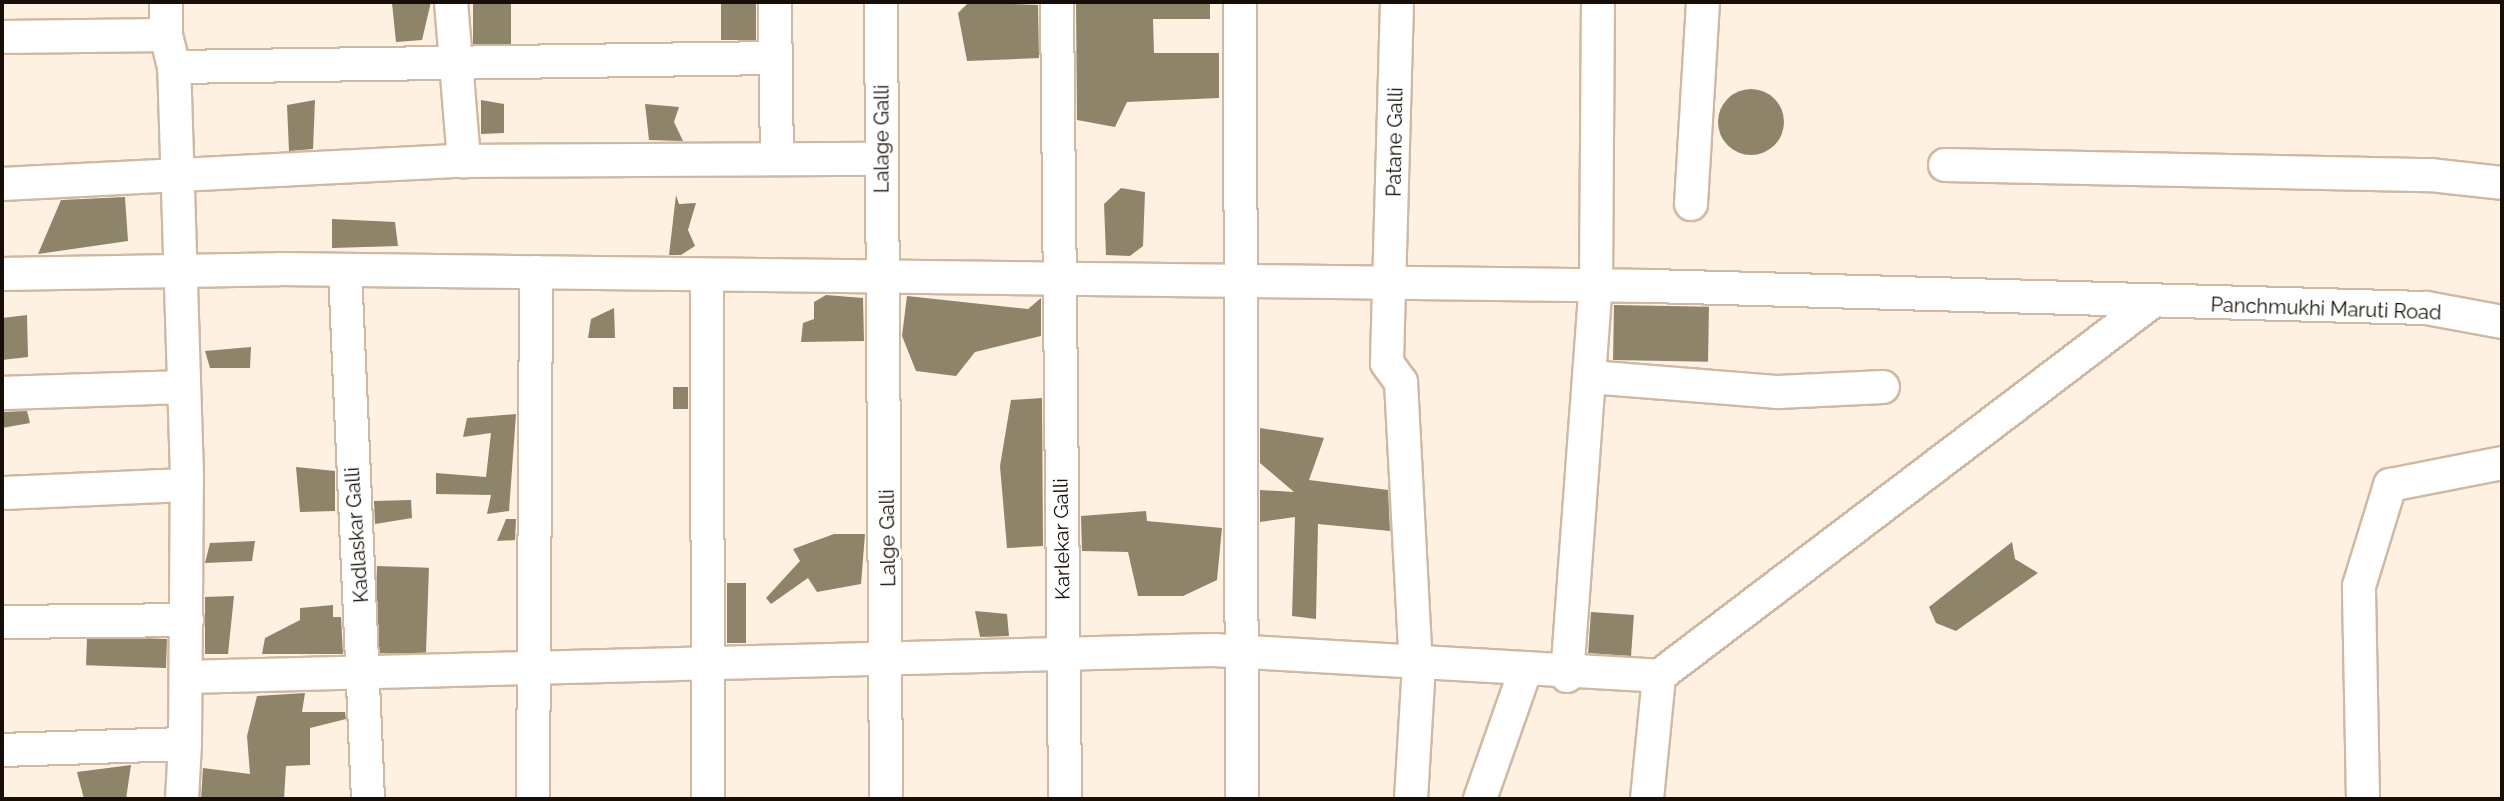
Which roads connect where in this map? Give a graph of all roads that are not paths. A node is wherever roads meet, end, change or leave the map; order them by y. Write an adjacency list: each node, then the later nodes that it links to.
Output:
1 (166, 2): 10 (street)
2 (451, 2): 13 (street)
3 (775, 2): 12 (street)
4 (881, 2): 16 (street, Lalage Galli)
5 (1057, 2): 29 (street, Karlekar Galli)
6 (1240, 2): 30 (street)
7 (1397, 2): 31 (street, Patane Galli)
8 (1598, 2): 32 (street)
9 (1703, 2): 22 (street)
10 (166, 35): 11 (street); 14 (street)
11 (2, 37)
12 (776, 58): 13 (street); 15 (street)
13 (456, 62): 14 (street); 17 (street)
14 (174, 67): 19 (street)
15 (777, 157): 16 (street); 17 (street)
16 (882, 159): 28 (street, Lalage Galli)
17 (464, 161): 19 (street)
18 (1945, 165): 20 (street)
19 (178, 175): 21 (street); 24 (street)
20 (2502, 183)
21 (2, 184)
22 (1691, 204)
23 (345, 270): 24 (street, Panchmukhi Maruti Road); 25 (street, Panchmukhi Maruti Road); 50 (street, Kadlaskar Galli)
24 (181, 271): 26 (street, Panchmukhi Maruti Road); 36 (street)
25 (536, 272): 27 (street, Panchmukhi Maruti Road); 49 (street)
26 (2, 274)
27 (707, 275): 28 (street, Panchmukhi Maruti Road); 47 (street)
28 (882, 277): 29 (street, Panchmukhi Maruti Road); 46 (street, Lalge Galli)
29 (1057, 279): 30 (street, Panchmukhi Maruti Road); 45 (street, Karlekar Galli)
30 (1239, 281): 31 (street, Panchmukhi Maruti Road); 44 (street)
31 (1392, 283): 32 (street, Panchmukhi Maruti Road); 48 (street, Patane Galli)
32 (1596, 285): 33 (street, Panchmukhi Maruti Road); 35 (street)
33 (2149, 304): 34 (street, Panchmukhi Maruti Road); 53 (street)
34 (2502, 322)
35 (1590, 377): 37 (street); 52 (street)
36 (184, 387): 38 (street); 40 (street)
37 (1883, 387)
38 (2, 393)
39 (2502, 463): 67 (street)
40 (187, 485): 41 (street); 42 (street)
41 (2, 493)
42 (187, 620): 43 (street); 54 (street)
43 (2, 622)
44 (1241, 652): 45 (street); 48 (street); 63 (street)
45 (1065, 654): 46 (street); 62 (street, Karlekar Galli)
46 (891, 657): 47 (street); 61 (street, Lalge Galli)
47 (708, 660): 49 (street); 60 (street)
48 (1417, 664): 51 (street); 64 (street, Patane Galli)
49 (532, 667): 50 (street); 59 (street)
50 (367, 671): 54 (street); 58 (street, Kadlaskar Galli)
51 (1525, 671): 52 (street); 65 (street)
52 (1567, 676): 53 (street)
53 (1659, 676): 66 (street)
54 (186, 677): 55 (street)
55 (185, 744): 56 (street); 57 (street)
56 (2, 750)
57 (182, 799)
58 (368, 799)
59 (533, 799)
60 (708, 799)
61 (886, 799)
62 (1065, 799)
63 (1242, 799)
64 (1411, 799)
65 (1480, 799)
66 (1647, 799)
67 (2363, 799)

